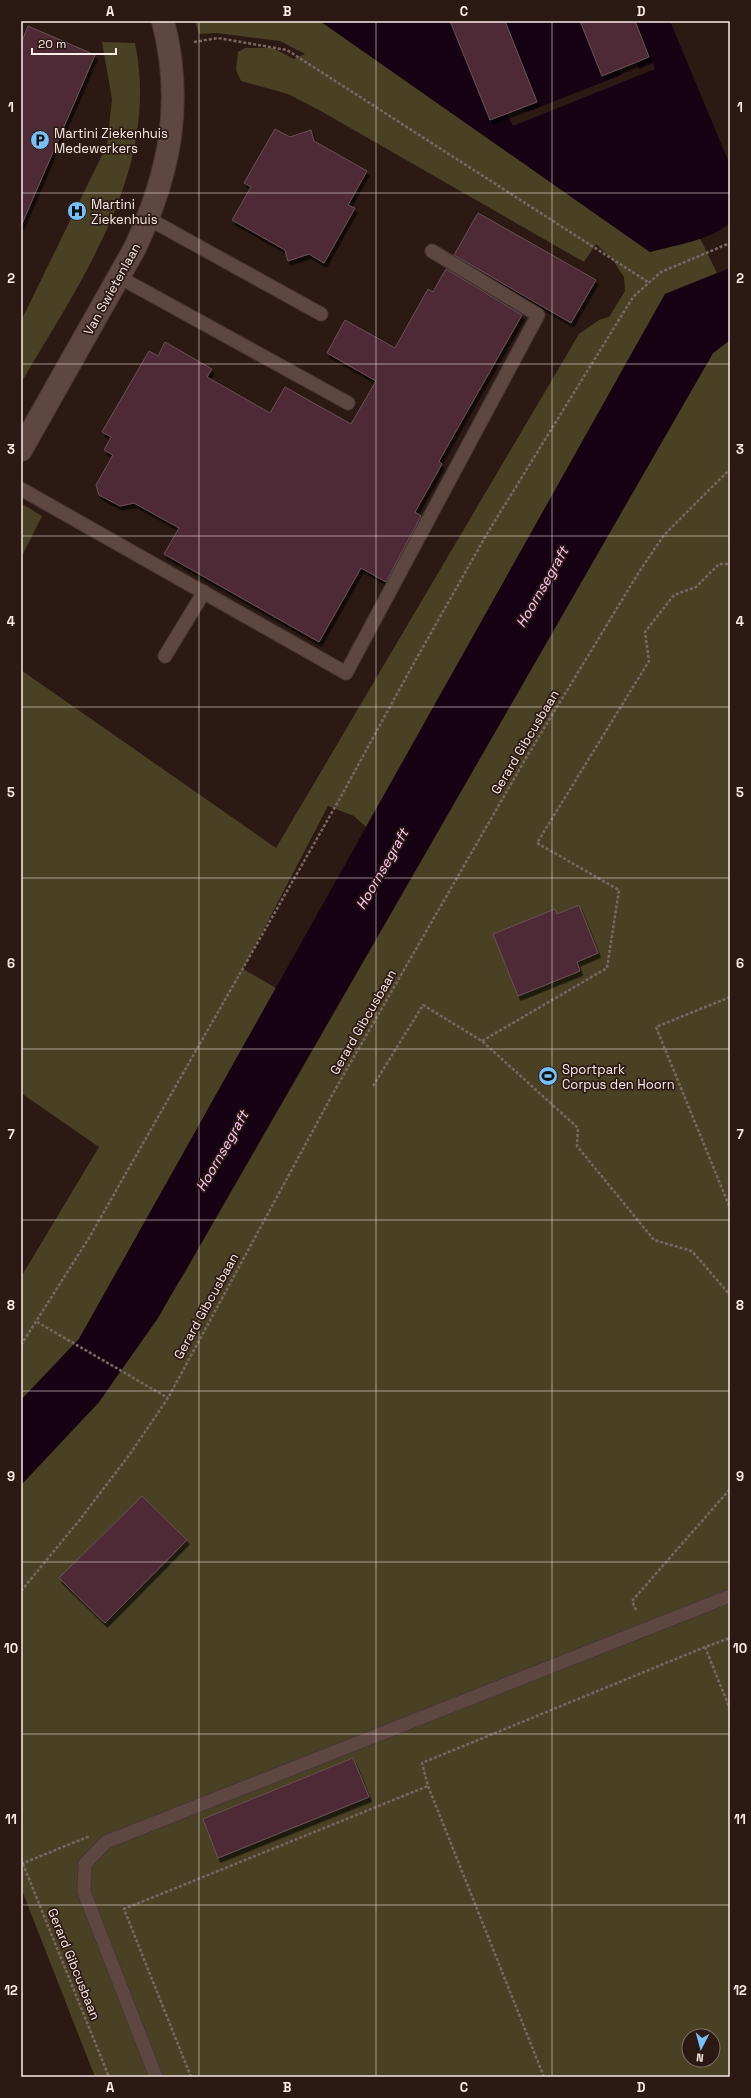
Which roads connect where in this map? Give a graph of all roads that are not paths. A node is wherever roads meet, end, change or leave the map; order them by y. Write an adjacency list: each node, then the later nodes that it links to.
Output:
1 (163, 21): 2 (street, Van Swietenlaan)
2 (148, 219): 4 (street, Van Swietenlaan); 5 (lane)
3 (432, 251): 9 (lane)
4 (119, 277): 6 (lane); 7 (street, Van Swietenlaan)
5 (321, 314)
6 (348, 403)
7 (21, 450)
8 (21, 489): 9 (lane)
9 (204, 592): 10 (lane)
10 (165, 656)
11 (730, 1596): 12 (lane)
12 (156, 2077)

